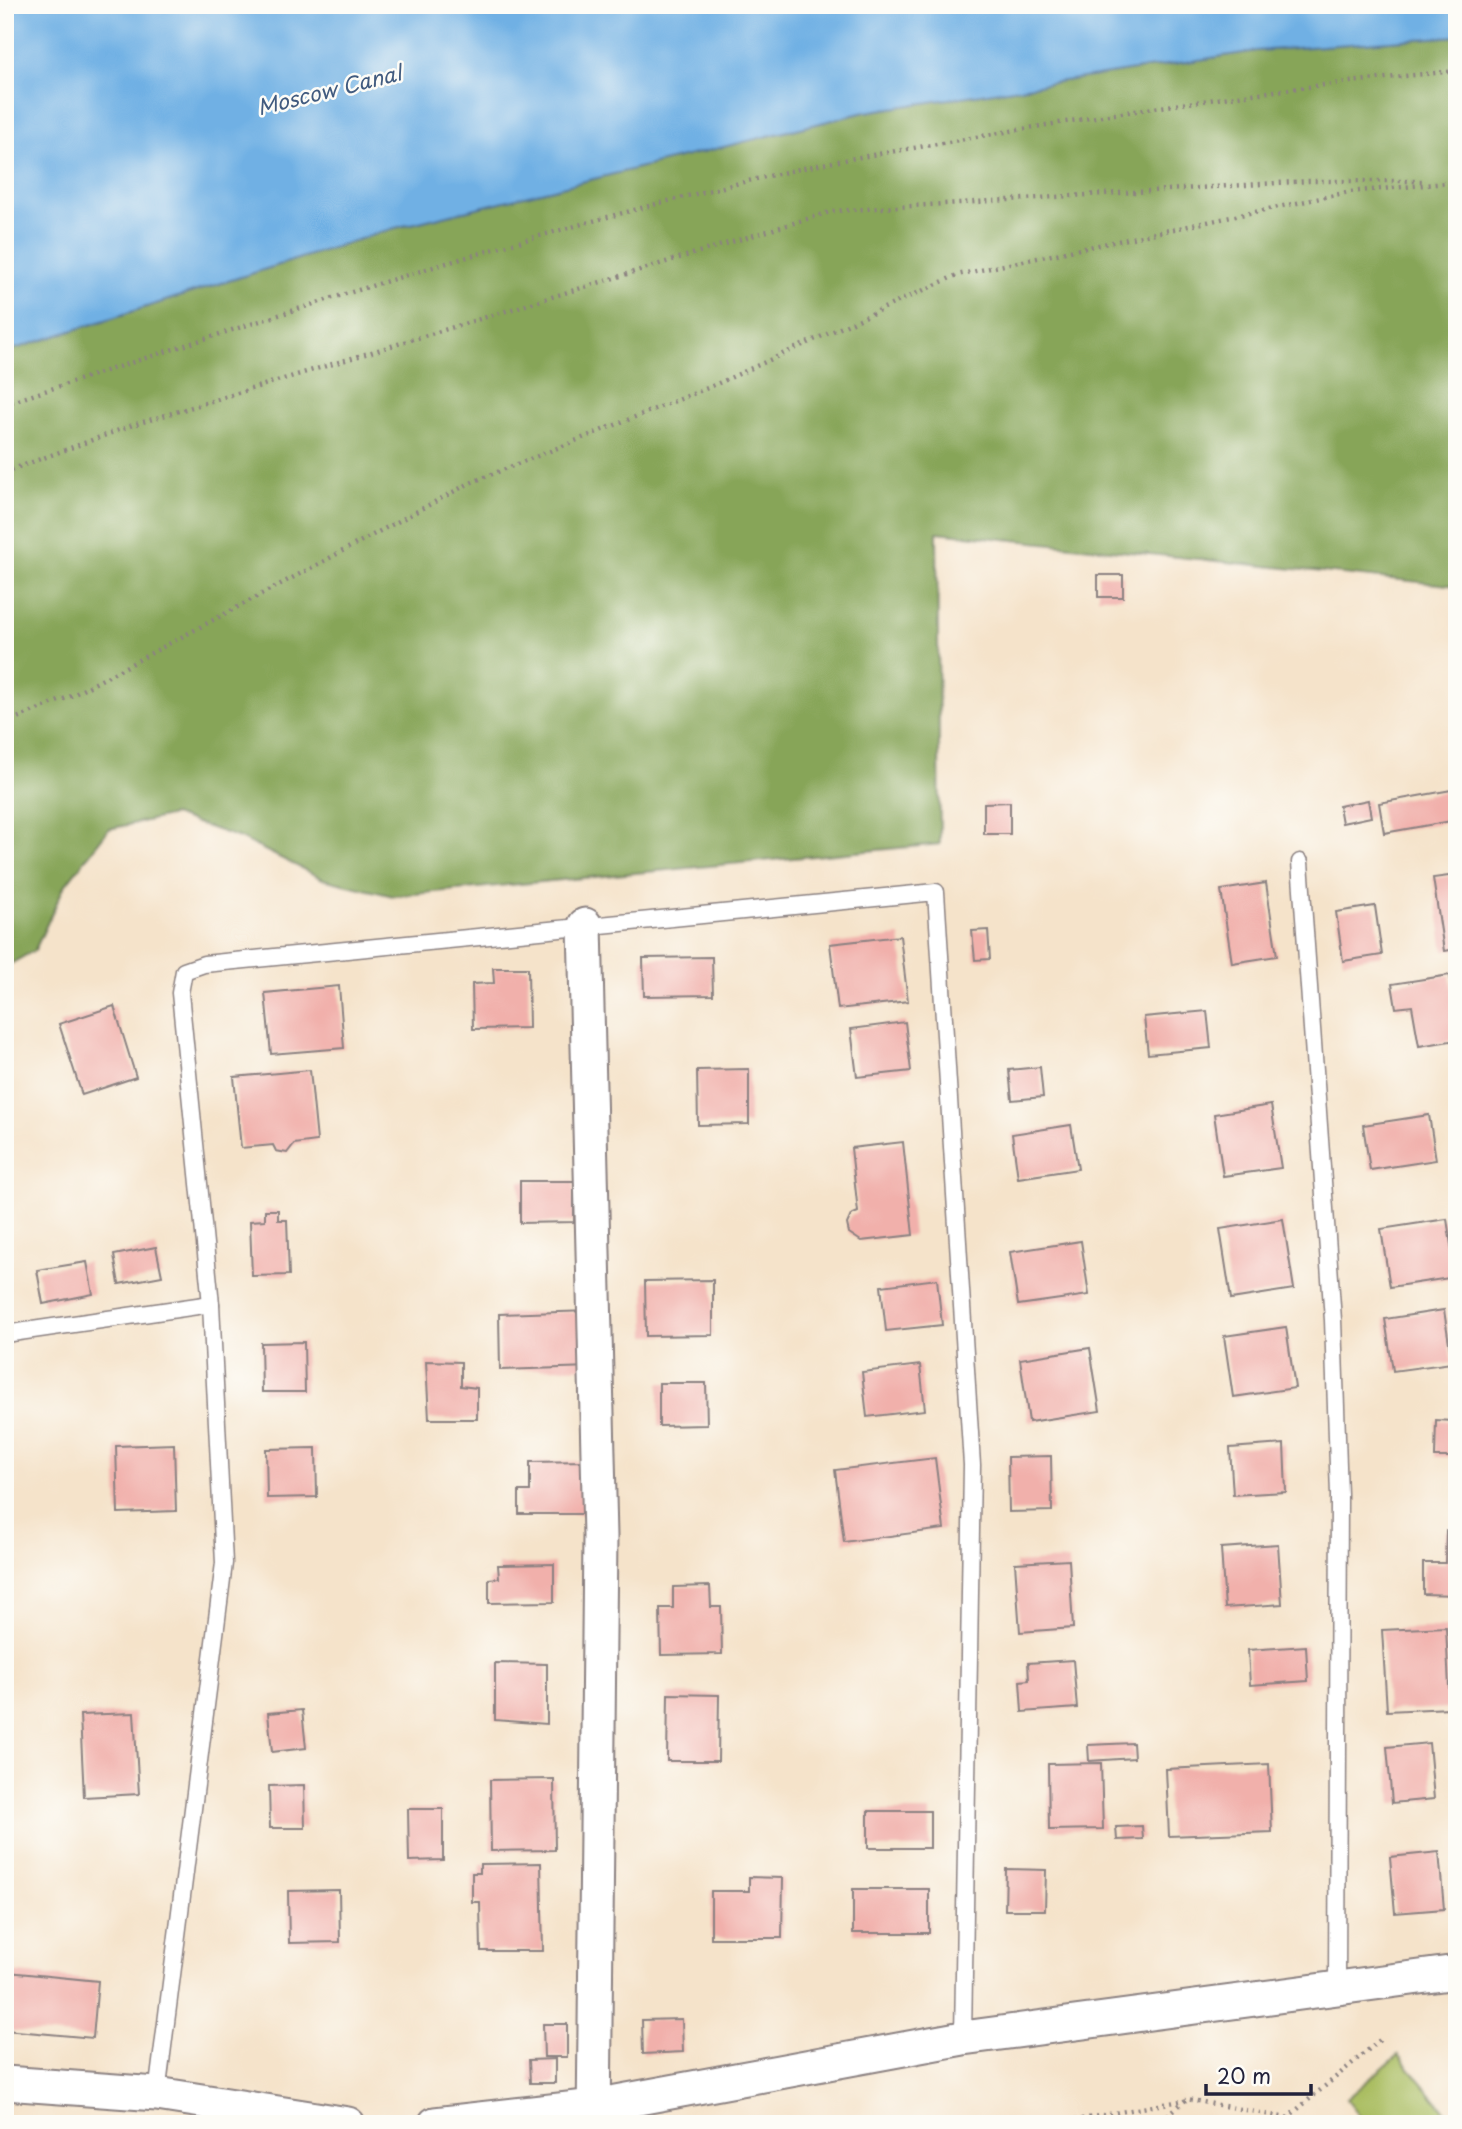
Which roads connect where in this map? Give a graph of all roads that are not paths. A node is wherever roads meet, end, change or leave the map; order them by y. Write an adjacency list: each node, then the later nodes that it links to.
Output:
1 (1300, 862): 6 (lane)
2 (585, 925): 3 (lane); 7 (lane); 10 (street)
3 (211, 1304): 4 (lane); 9 (lane)
4 (5, 1334)
5 (1457, 1972): 6 (street)
6 (1337, 1986): 7 (street)
7 (963, 2038): 10 (street)
8 (5, 2083): 9 (street)
9 (157, 2094): 11 (street)
10 (594, 2115): 12 (street)
11 (348, 2124)
12 (435, 2124)

